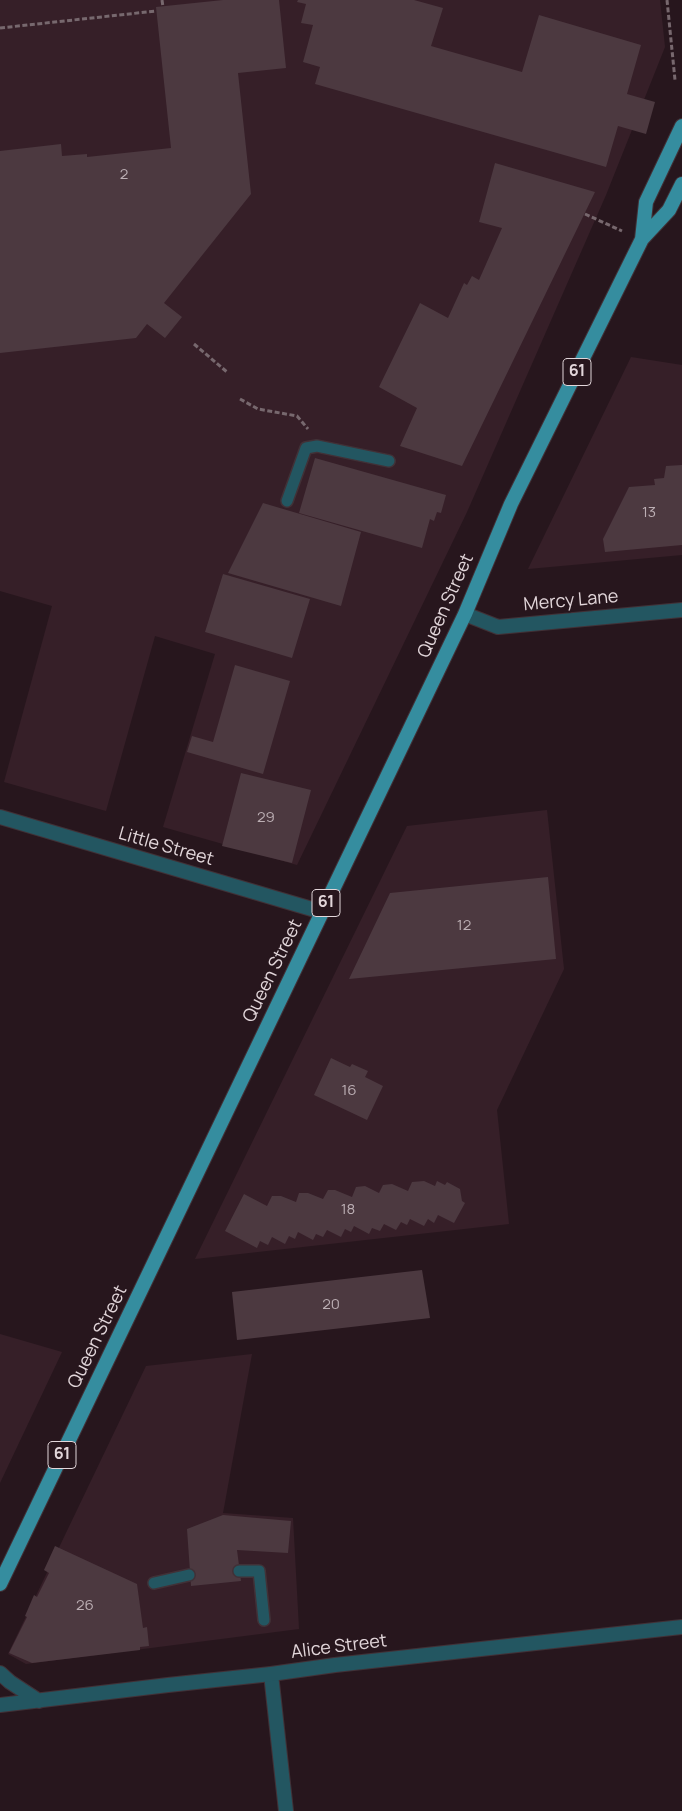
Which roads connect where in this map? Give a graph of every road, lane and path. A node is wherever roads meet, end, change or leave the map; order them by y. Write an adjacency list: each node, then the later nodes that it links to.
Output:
1 (162, 0): 3 (path)
2 (667, 0): 6 (path)
3 (163, 7)
4 (156, 11): 5 (path)
5 (0, 28)
6 (675, 80)
7 (682, 126): 11 (main road, Queen Street / 61)
8 (682, 184): 11 (main road, Queen Street / 61)
9 (585, 214): 10 (path)
10 (617, 229)
11 (642, 239): 19 (main road, Queen Street / 61)
12 (194, 344): 13 (path)
13 (227, 372)
14 (240, 399): 15 (path)
15 (310, 431)
16 (389, 461): 17 (lane)
17 (287, 501)
18 (682, 610): 19 (street, Mercy Lane)
19 (465, 614): 21 (main road, Queen Street / 61)
20 (0, 817): 21 (street, Little Street)
21 (322, 912): 25 (main road, Queen Street / 61)
22 (239, 1571): 26 (lane)
23 (189, 1575): 24 (lane)
24 (154, 1583)
25 (0, 1584)
26 (264, 1620)
27 (682, 1627): 29 (street, Alice Street)
28 (0, 1672): 30 (street)
29 (272, 1674): 30 (street, Alice Street); 32 (street)
30 (39, 1701): 31 (street, Alice Street)
31 (0, 1705)
32 (286, 1811)

